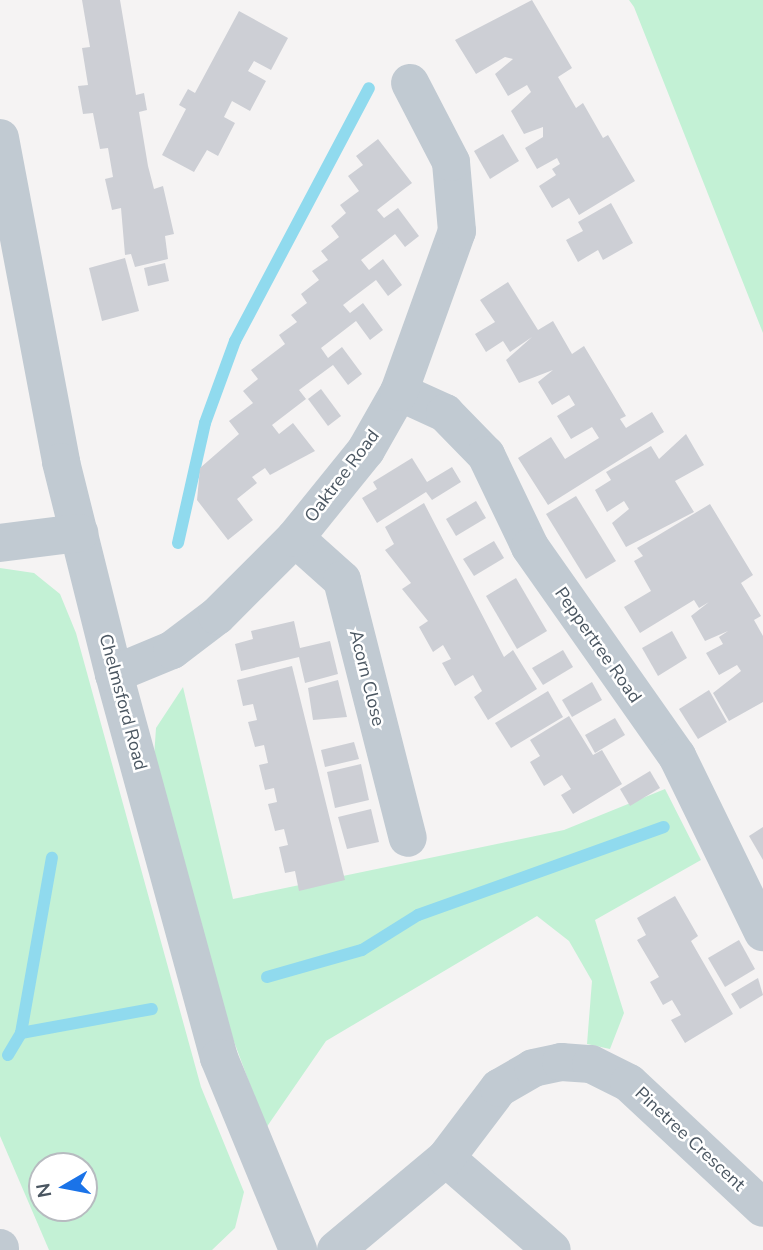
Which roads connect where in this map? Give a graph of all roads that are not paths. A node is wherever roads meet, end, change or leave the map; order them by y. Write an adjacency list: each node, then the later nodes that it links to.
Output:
1 (411, 83): 3 (street, Oaktree Road)
2 (0, 138): 4 (street, Chelmsford Road)
3 (399, 392): 5 (street, Oaktree Road); 9 (street, Peppertree Road)
4 (79, 533): 6 (street); 7 (street, Chelmsford Road)
5 (295, 538): 7 (street, Oaktree Road); 8 (street, Acorn Close)
6 (0, 543)
7 (114, 674): 12 (street, Chelmsford Road)
8 (408, 838)
9 (763, 932)
10 (446, 1158): 11 (street, Pinetree Crescent); 13 (street, Pinetree Crescent); 14 (street)
11 (763, 1208)
12 (298, 1250)
13 (336, 1250)
14 (552, 1250)

